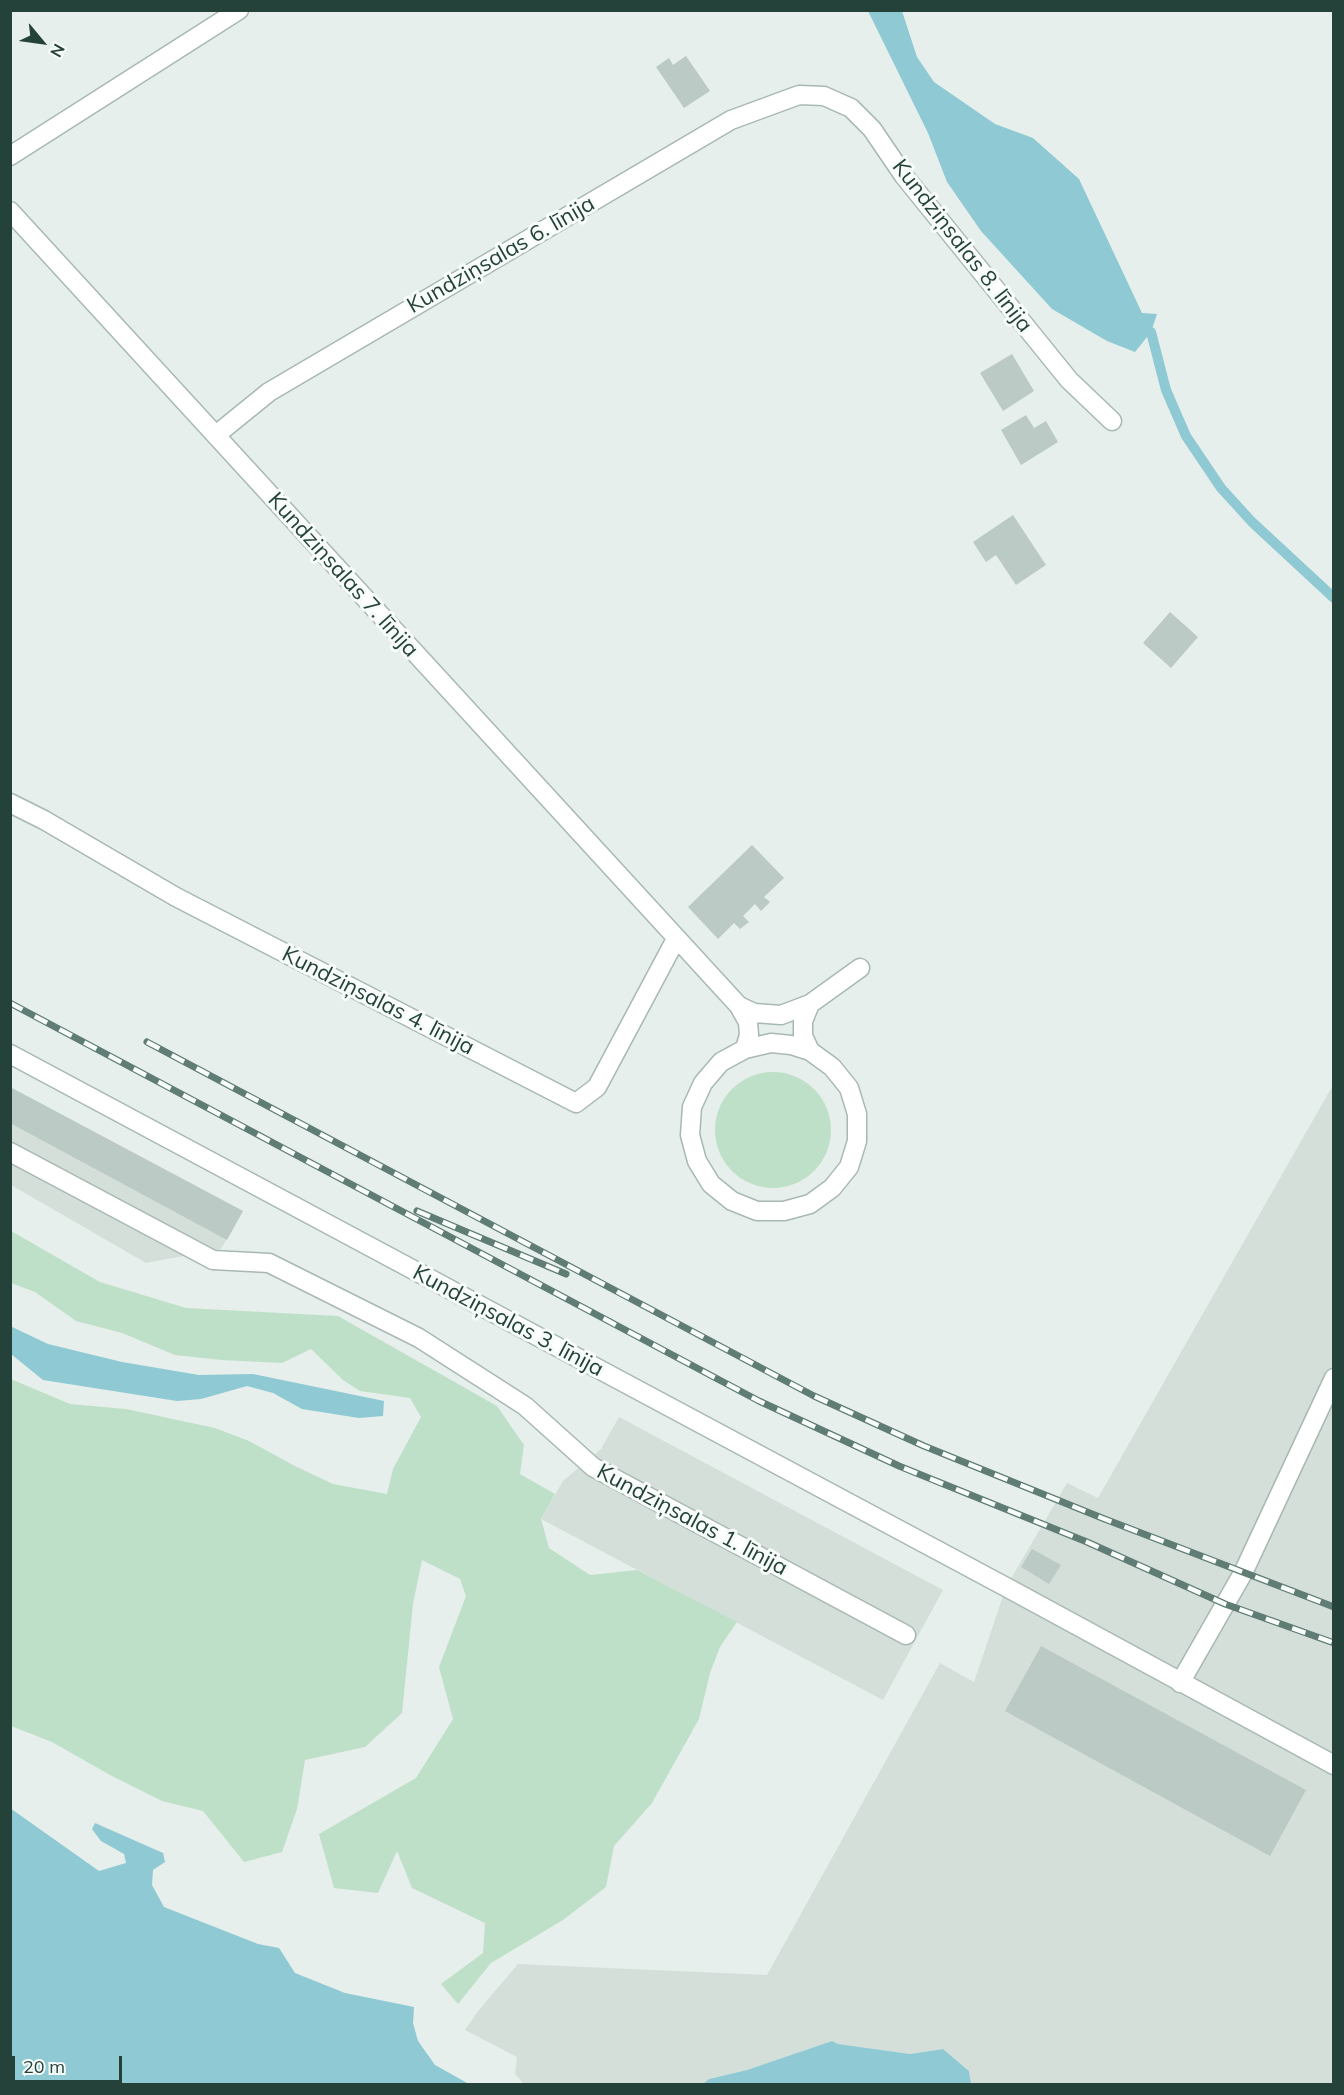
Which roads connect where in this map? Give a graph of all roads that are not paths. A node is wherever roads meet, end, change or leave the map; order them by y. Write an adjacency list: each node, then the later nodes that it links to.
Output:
1 (239, 10): 3 (street)
2 (799, 94): 5 (street, Kundziņsalas 8. līnija); 6 (street, Kundziņsalas 6. līnija)
3 (10, 156)
4 (10, 211): 6 (street, Kundziņsalas 7. līnija)
5 (1112, 421)
6 (216, 435): 8 (street, Kundziņsalas 7. līnija)
7 (10, 803): 8 (street, Kundziņsalas 4. līnija)
8 (676, 939): 11 (street, Kundziņsalas 7. līnija)
9 (860, 968): 10 (street)
10 (810, 1004): 11 (street); 13 (street)
11 (739, 1006): 12 (street)
12 (745, 1049): 13 (street); 13 (street)
13 (810, 1051)
14 (10, 1054): 18 (street, Kundziņsalas 3. līnija)
15 (10, 1152): 17 (street, Kundziņsalas 1. līnija)
16 (1334, 1378): 18 (street)
17 (906, 1635)
18 (1180, 1683): 19 (street, Kundziņsalas 3. līnija)
19 (1334, 1765)

